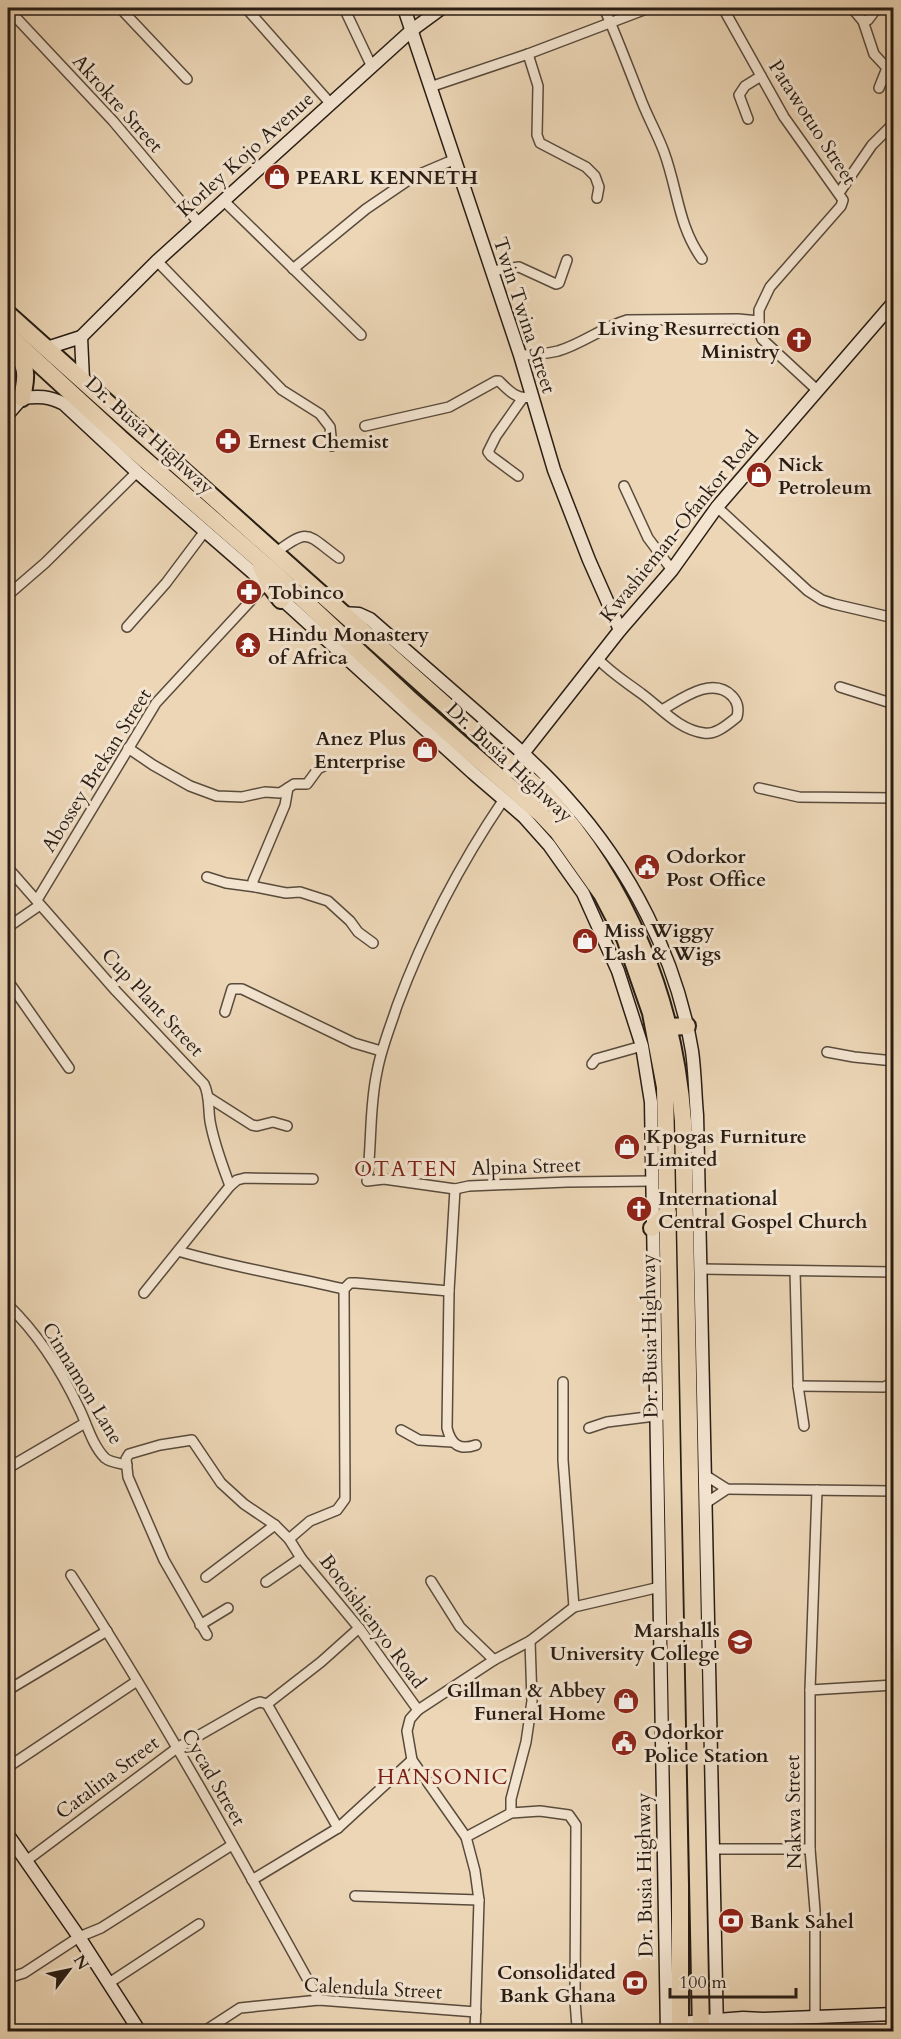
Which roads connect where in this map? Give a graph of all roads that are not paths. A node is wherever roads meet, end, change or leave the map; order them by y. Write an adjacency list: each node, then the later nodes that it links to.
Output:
1 (120, 8): 18 (street)
2 (246, 8): 21 (street)
3 (344, 8): 16 (street)
4 (404, 8): 14 (street, Twin Twina Street)
5 (442, 8): 14 (street, Korley Kojo Avenue)
6 (604, 8): 13 (street)
7 (649, 8): 13 (street)
8 (723, 8): 17 (street, Patawotuo Street)
9 (852, 8): 12 (street)
10 (877, 8): 12 (street)
11 (8, 9): 28 (street, Akrokre Street)
12 (863, 21): 20 (street)
13 (611, 23): 15 (street); 29 (street)
14 (412, 30): 16 (street, Korley Kojo Avenue); 19 (street, Twin Twina Street)
15 (528, 54): 19 (street); 26 (street)
16 (372, 67): 21 (street, Korley Kojo Avenue)
17 (761, 76): 22 (street); 25 (street, Patawotuo Street)
18 (187, 80)
19 (430, 87): 24 (street, Twin Twina Street)
20 (879, 88)
21 (330, 104): 27 (street, Korley Kojo Avenue)
22 (748, 119)
23 (894, 123): 25 (street)
24 (453, 160): 32 (street); 33 (street, Twin Twina Street)
25 (839, 193): 36 (street, Patawotuo Street)
26 (597, 198)
27 (223, 200): 28 (street, Korley Kojo Avenue); 32 (street)
28 (199, 223): 31 (street, Korley Kojo Avenue)
29 (702, 259)
30 (567, 260): 33 (street)
31 (157, 261): 39 (street, Korley Kojo Avenue); 48 (street)
32 (293, 269): 38 (street)
33 (491, 271): 41 (street, Twin Twina Street)
34 (894, 302): 43 (street, Kwashieman-Ofankor Road)
35 (8, 314): 40 (highway, Dr. Busia Highway)
36 (759, 321): 41 (street); 43 (street)
37 (8, 335): 44 (highway); 57 (highway, Dr. Busia Highway)
38 (361, 335)
39 (81, 337): 40 (street, Korley Kojo Avenue); 42 (street)
40 (47, 348): 42 (highway, Dr. Busia Highway)
41 (520, 355): 45 (street, Twin Twina Street)
42 (83, 380): 54 (highway, Dr. Busia Highway)
43 (817, 390): 52 (street, Kwashieman-Ofankor Road)
44 (22, 398): 46 (street); 49 (street)
45 (527, 398): 47 (street); 50 (street); 62 (street, Twin Twina Street)
46 (8, 414)
47 (365, 426)
48 (332, 446)
49 (137, 472): 53 (street); 58 (street)
50 (518, 476)
51 (624, 486): 56 (street)
52 (717, 507): 56 (street, Kwashieman-Ofankor Road); 60 (street)
53 (205, 531): 57 (street); 61 (street)
54 (275, 553): 55 (street); 70 (highway, Dr. Busia Highway)
55 (339, 558)
56 (672, 570): 62 (street, Kwashieman-Ofankor Road)
57 (263, 573): 59 (highway); 64 (highway, Dr. Busia Highway); 69 (street, Abossey Brekan Street)
58 (8, 595)
59 (281, 600): 77 (street, Dr. Busia Highway)
60 (894, 618)
61 (128, 627)
62 (620, 630): 63 (street, Kwashieman-Ofankor Road)
63 (598, 659): 67 (street); 68 (street, Kwashieman-Ofankor Road)
64 (381, 672): 70 (highway); 73 (highway, Dr. Busia Highway)
65 (840, 687): 66 (street)
66 (894, 704)
67 (662, 710): 67 (street)
68 (537, 736): 70 (street, Kwashieman-Ofankor Road); 72 (street)
69 (128, 748): 74 (street); 82 (street, Abossey Brekan Street)
70 (518, 759): 72 (street, Dr. Busia Highway); 73 (street, Kwashieman-Ofankor Road); 78 (highway, Dr. Busia Highway)
71 (326, 765): 74 (street)
72 (541, 771): 87 (street, Dr. Busia Highway)
73 (502, 780): 78 (highway); 101 (highway, Dr. Busia Highway)
74 (288, 788): 81 (street)
75 (759, 788): 76 (street)
76 (894, 798)
77 (504, 799): 89 (street, Dr. Busia Highway); 90 (street)
78 (576, 831): 88 (highway, Dr. Busia Highway)
79 (8, 868): 82 (street, Cup Plant Street)
80 (207, 877): 81 (street)
81 (256, 887): 84 (street)
82 (39, 902): 83 (street); 95 (street, Cup Plant Street)
83 (8, 927)
84 (373, 944)
85 (8, 981): 94 (street)
86 (225, 1012): 90 (street)
87 (687, 1026): 88 (highway); 104 (street, Dr. Busia Highway)
88 (669, 1027): 128 (highway, Dr. Busia Highway)
89 (642, 1046): 93 (street); 98 (street, Dr. Busia Highway)
90 (381, 1052): 100 (street, Alpina Street)
91 (827, 1052): 92 (street)
92 (894, 1061)
93 (591, 1064)
94 (69, 1068)
95 (208, 1096): 96 (street, Cup Plant Street); 99 (street)
96 (287, 1126)
97 (313, 1179): 99 (street)
98 (653, 1181): 100 (street, Alpina Street); 102 (street, Dr. Busia Highway)
99 (230, 1185): 103 (street)
100 (455, 1189): 108 (street)
101 (668, 1213): 102 (highway); 114 (highway, Dr. Busia Highway)
102 (652, 1228): 114 (street, Dr. Busia Highway)
103 (178, 1251): 107 (street); 109 (street)
104 (701, 1269): 105 (street); 123 (street, Dr. Busia Highway)
105 (795, 1271): 106 (street); 113 (street)
106 (894, 1272)
107 (344, 1289): 108 (street); 131 (street)
108 (449, 1291): 119 (street)
109 (144, 1293)
110 (8, 1305): 115 (street, Cinnamon Lane)
111 (563, 1382): 138 (street)
112 (894, 1382): 113 (street)
113 (798, 1386): 116 (street)
114 (664, 1415): 117 (street); 129 (highway, Dr. Busia Highway); 137 (street, Dr. Busia Highway)
115 (85, 1423): 121 (street, Cinnamon Lane); 122 (street)
116 (804, 1426)
117 (589, 1428)
118 (401, 1430): 119 (street)
119 (452, 1442): 120 (street)
120 (476, 1444)
121 (127, 1465): 130 (street, Botoishienyo Road); 140 (street, Cinnamon Lane)
122 (8, 1468)
123 (705, 1475): 124 (street); 127 (street, Dr. Busia Highway)
124 (727, 1489): 125 (street); 127 (street)
125 (817, 1490): 126 (street); 149 (street, Nakwa Street)
126 (894, 1491)
127 (706, 1503): 162 (street, Dr. Busia Highway)
128 (692, 1521): 129 (highway); 152 (highway, Dr. Busia Highway)
129 (673, 1522): 153 (highway, Dr. Busia Highway)
130 (275, 1525): 131 (street, Botoishienyo Road); 134 (street)
131 (289, 1539): 132 (street, Botoishienyo Road)
132 (301, 1558): 136 (street); 141 (street, Botoishienyo Road)
133 (70, 1575): 142 (street, Cycad Street)
134 (206, 1577)
135 (431, 1581): 145 (street)
136 (266, 1582)
137 (660, 1587): 138 (street); 176 (street, Dr. Busia Highway)
138 (574, 1607): 144 (street)
139 (228, 1608): 140 (street)
140 (200, 1624): 143 (street, Cinnamon Lane)
141 (359, 1628): 150 (street, Catalina Street); 151 (street, Botoishienyo Road)
142 (107, 1631): 146 (street, Cycad Street); 148 (street)
143 (207, 1635)
144 (530, 1641): 145 (street); 157 (street)
145 (494, 1660): 151 (street)
146 (137, 1681): 154 (street, Cycad Street); 156 (street)
147 (894, 1685): 149 (street)
148 (8, 1690)
149 (810, 1690): 163 (street, Nakwa Street)
150 (267, 1704): 154 (street, Catalina Street); 158 (street)
151 (418, 1710): 155 (street, Botoishienyo Road)
152 (696, 1715): 153 (highway); 176 (highway, Dr. Busia Highway)
153 (676, 1716): 176 (highway, Dr. Busia Highway)
154 (177, 1748): 161 (street, Cycad Street); 164 (street, Catalina Street)
155 (412, 1760): 158 (street); 160 (street, Botoishienyo Road)
156 (8, 1767)
157 (511, 1813): 160 (street); 180 (street)
158 (338, 1828): 165 (street)
159 (8, 1835): 164 (street)
160 (466, 1837): 167 (street, Botoishienyo Road)
161 (232, 1845): 165 (street, Cycad Street); 169 (street)
162 (714, 1849): 163 (street); 176 (street, Dr. Busia Highway)
163 (810, 1849): 175 (street, Nakwa Street)
164 (26, 1861): 169 (street)
165 (252, 1880): 172 (street, Cycad Street)
166 (356, 1896): 167 (street)
167 (479, 1900): 173 (street, Botoishienyo Road)
168 (199, 1924): 171 (street)
169 (79, 1937): 170 (street); 171 (street)
170 (8, 1978)
171 (109, 1983): 177 (street)
172 (319, 2000): 173 (street, Calendula Street); 178 (street, Calendula Street)
173 (476, 2012): 179 (street, Botoishienyo Road)
174 (894, 2014): 175 (street)
175 (814, 2017): 176 (street)
176 (698, 2028)
177 (140, 2031)
178 (203, 2031)
179 (475, 2031)
180 (575, 2031)

